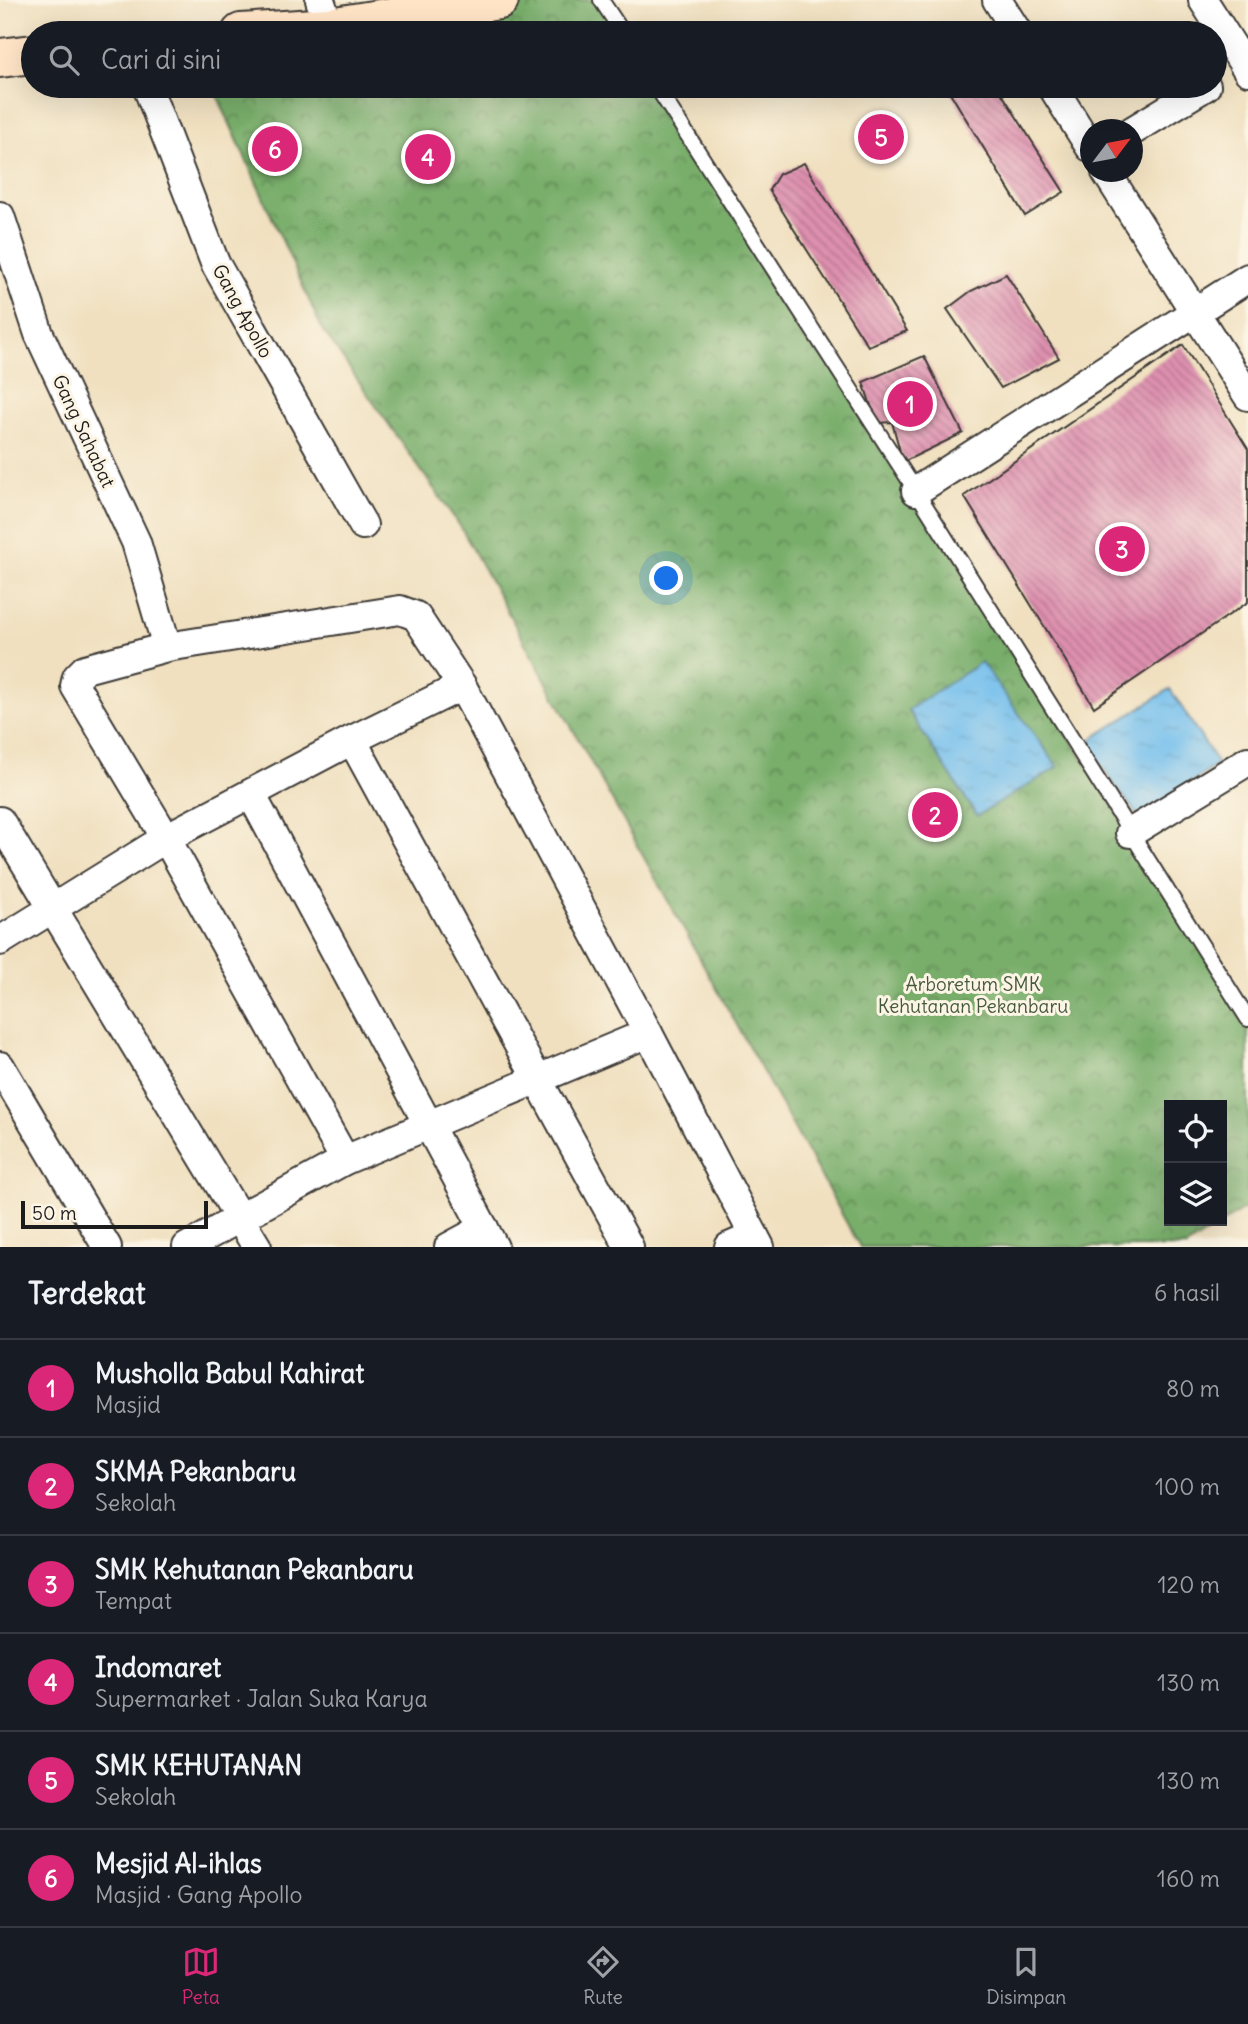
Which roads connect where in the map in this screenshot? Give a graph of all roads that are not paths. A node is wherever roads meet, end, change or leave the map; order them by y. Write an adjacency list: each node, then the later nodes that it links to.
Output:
1 (499, 0): 5 (main road)
2 (601, 0): 7 (lane)
3 (997, 0): 8 (street)
4 (1203, 0): 9 (street)
5 (325, 14): 6 (main road)
6 (294, 21)
7 (615, 21)
8 (1010, 21)
9 (1216, 21)
10 (1227, 38): 13 (street)
11 (21, 55): 12 (main road)
12 (0, 58)
13 (1245, 67): 14 (street)
14 (1227, 75)
15 (152, 98): 27 (street, Gang Apollo)
16 (664, 98): 26 (lane)
17 (1059, 98): 20 (street)
18 (1186, 98): 19 (street)
19 (1143, 124)
20 (1080, 131)
21 (1112, 182): 24 (street)
22 (0, 216): 28 (street, Gang Sahabat)
23 (1248, 278): 24 (street)
24 (1195, 312): 25 (street); 26 (street)
25 (1248, 396)
26 (916, 491): 34 (lane)
27 (363, 525)
28 (167, 647): 29 (street); 35 (street)
29 (462, 686): 30 (street); 39 (street)
30 (352, 740): 32 (street); 41 (street)
31 (1248, 761): 34 (street)
32 (251, 794): 35 (street); 42 (street)
33 (0, 821): 36 (street)
34 (1130, 833): 38 (lane)
35 (166, 838): 36 (street); 43 (street)
36 (52, 910): 37 (street); 44 (street)
37 (0, 941)
38 (1248, 1019)
39 (649, 1032): 41 (street); 46 (street)
40 (0, 1066): 47 (street)
41 (537, 1079): 42 (street); 51 (street)
42 (429, 1125): 43 (street); 45 (street)
43 (345, 1160): 44 (street)
44 (239, 1218): 48 (street); 49 (street)
45 (489, 1238): 50 (street)
46 (757, 1241): 52 (street)
47 (107, 1247)
48 (187, 1247)
49 (257, 1247)
50 (449, 1247)
51 (629, 1247)
52 (729, 1247)

